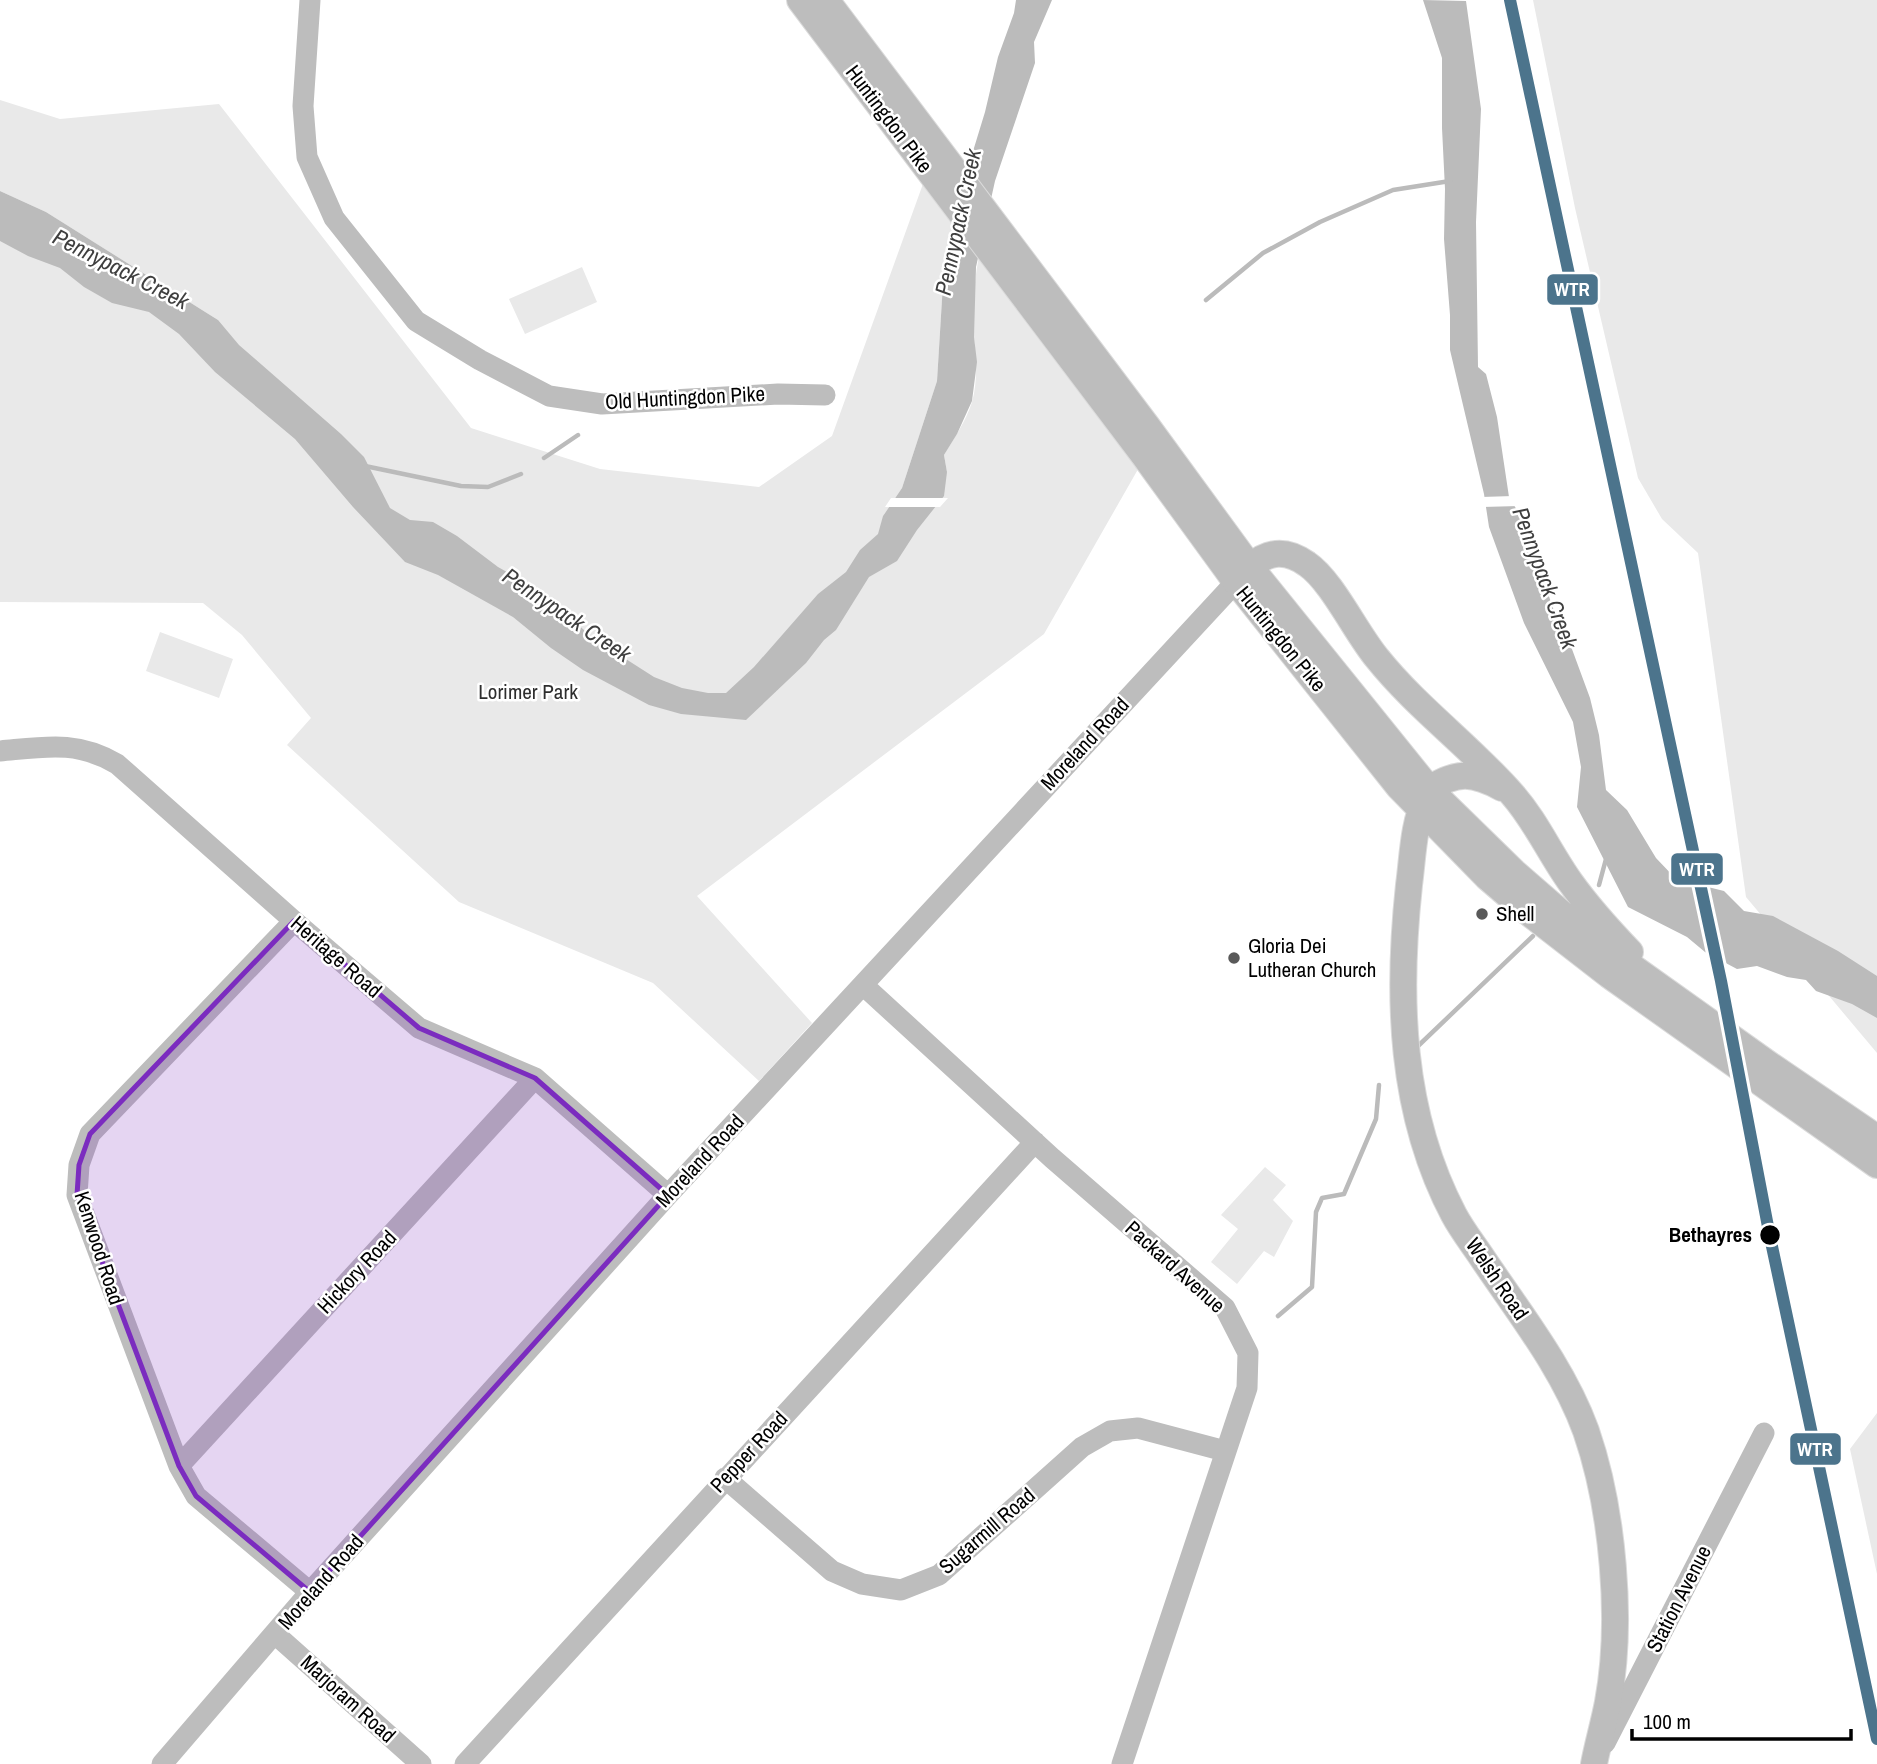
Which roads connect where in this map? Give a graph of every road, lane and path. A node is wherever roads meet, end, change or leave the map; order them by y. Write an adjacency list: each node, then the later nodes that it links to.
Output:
1 (310, 0): 4 (street, Old Huntingdon Pike)
2 (800, 0): 5 (main road, Huntingdon Pike)
3 (826, 0): 5 (main road, Huntingdon Pike)
4 (825, 396)
5 (1167, 469): 6 (main road, Huntingdon Pike)
6 (1243, 575): 8 (main road); 9 (main road, Huntingdon Pike); 11 (street, Moreland Road)
7 (0, 751): 10 (street, Heritage Road)
8 (1513, 794): 9 (main road); 12 (main road)
9 (1425, 799): 12 (main road, Huntingdon Pike); 16 (main road, Huntingdon Pike); 28 (main road, Welsh Road)
10 (294, 921): 13 (street, Heritage Road); 20 (street, Kenwood Road)
11 (863, 985): 15 (street, Packard Avenue); 17 (street, Moreland Road)
12 (1667, 991): 14 (main road, Huntingdon Pike)
13 (535, 1078): 17 (street, Heritage Road); 20 (street, Hickory Road)
14 (1877, 1138)
15 (1035, 1142): 19 (street, Packard Avenue); 21 (street, Pepper Road)
16 (1877, 1165)
17 (668, 1195): 22 (street, Moreland Road)
18 (1764, 1433): 28 (street, Station Avenue)
19 (1225, 1451): 21 (street, Sugarmill Road); 27 (street, Packard Avenue)
20 (178, 1466): 22 (street, Kenwood Road)
21 (725, 1478): 26 (street, Pepper Road)
22 (310, 1591): 23 (street, Moreland Road)
23 (275, 1634): 24 (street, Moreland Road); 25 (street, Marjoram Road)
24 (162, 1764)
25 (421, 1764)
26 (466, 1764)
27 (1122, 1764)
28 (1594, 1764)

